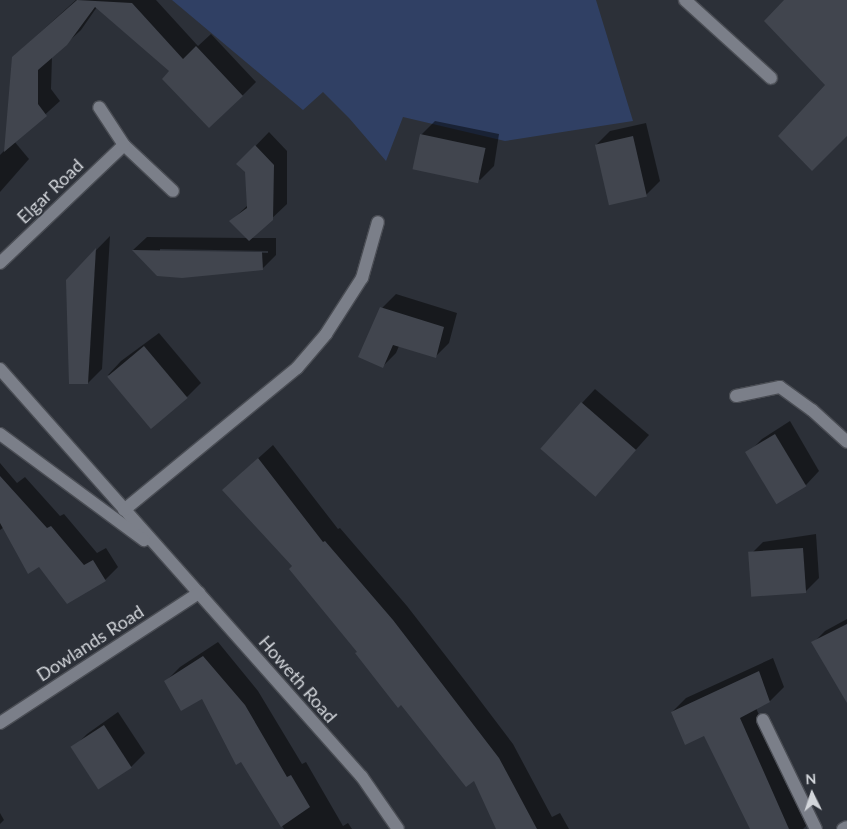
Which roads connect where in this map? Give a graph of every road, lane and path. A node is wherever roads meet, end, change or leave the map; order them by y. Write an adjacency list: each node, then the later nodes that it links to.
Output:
1 (684, 0): 2 (street)
2 (771, 78)
3 (99, 106): 4 (street)
4 (124, 145): 5 (street); 7 (street, Elgar Road)
5 (173, 191)
6 (378, 222): 12 (street)
7 (0, 263)
8 (0, 369): 12 (street, Howeth Road)
9 (736, 396): 11 (street)
10 (0, 434): 13 (street, Howeth Road)
11 (847, 442)
12 (124, 510): 13 (street, Howeth Road)
13 (166, 557): 14 (street, Howeth Road)
14 (199, 593): 16 (street, Dowlands Road); 18 (street, Howeth Road)
15 (763, 720): 19 (street)
16 (0, 723)
17 (847, 827): 20 (street)
18 (398, 829)
19 (816, 829)
20 (843, 829)

